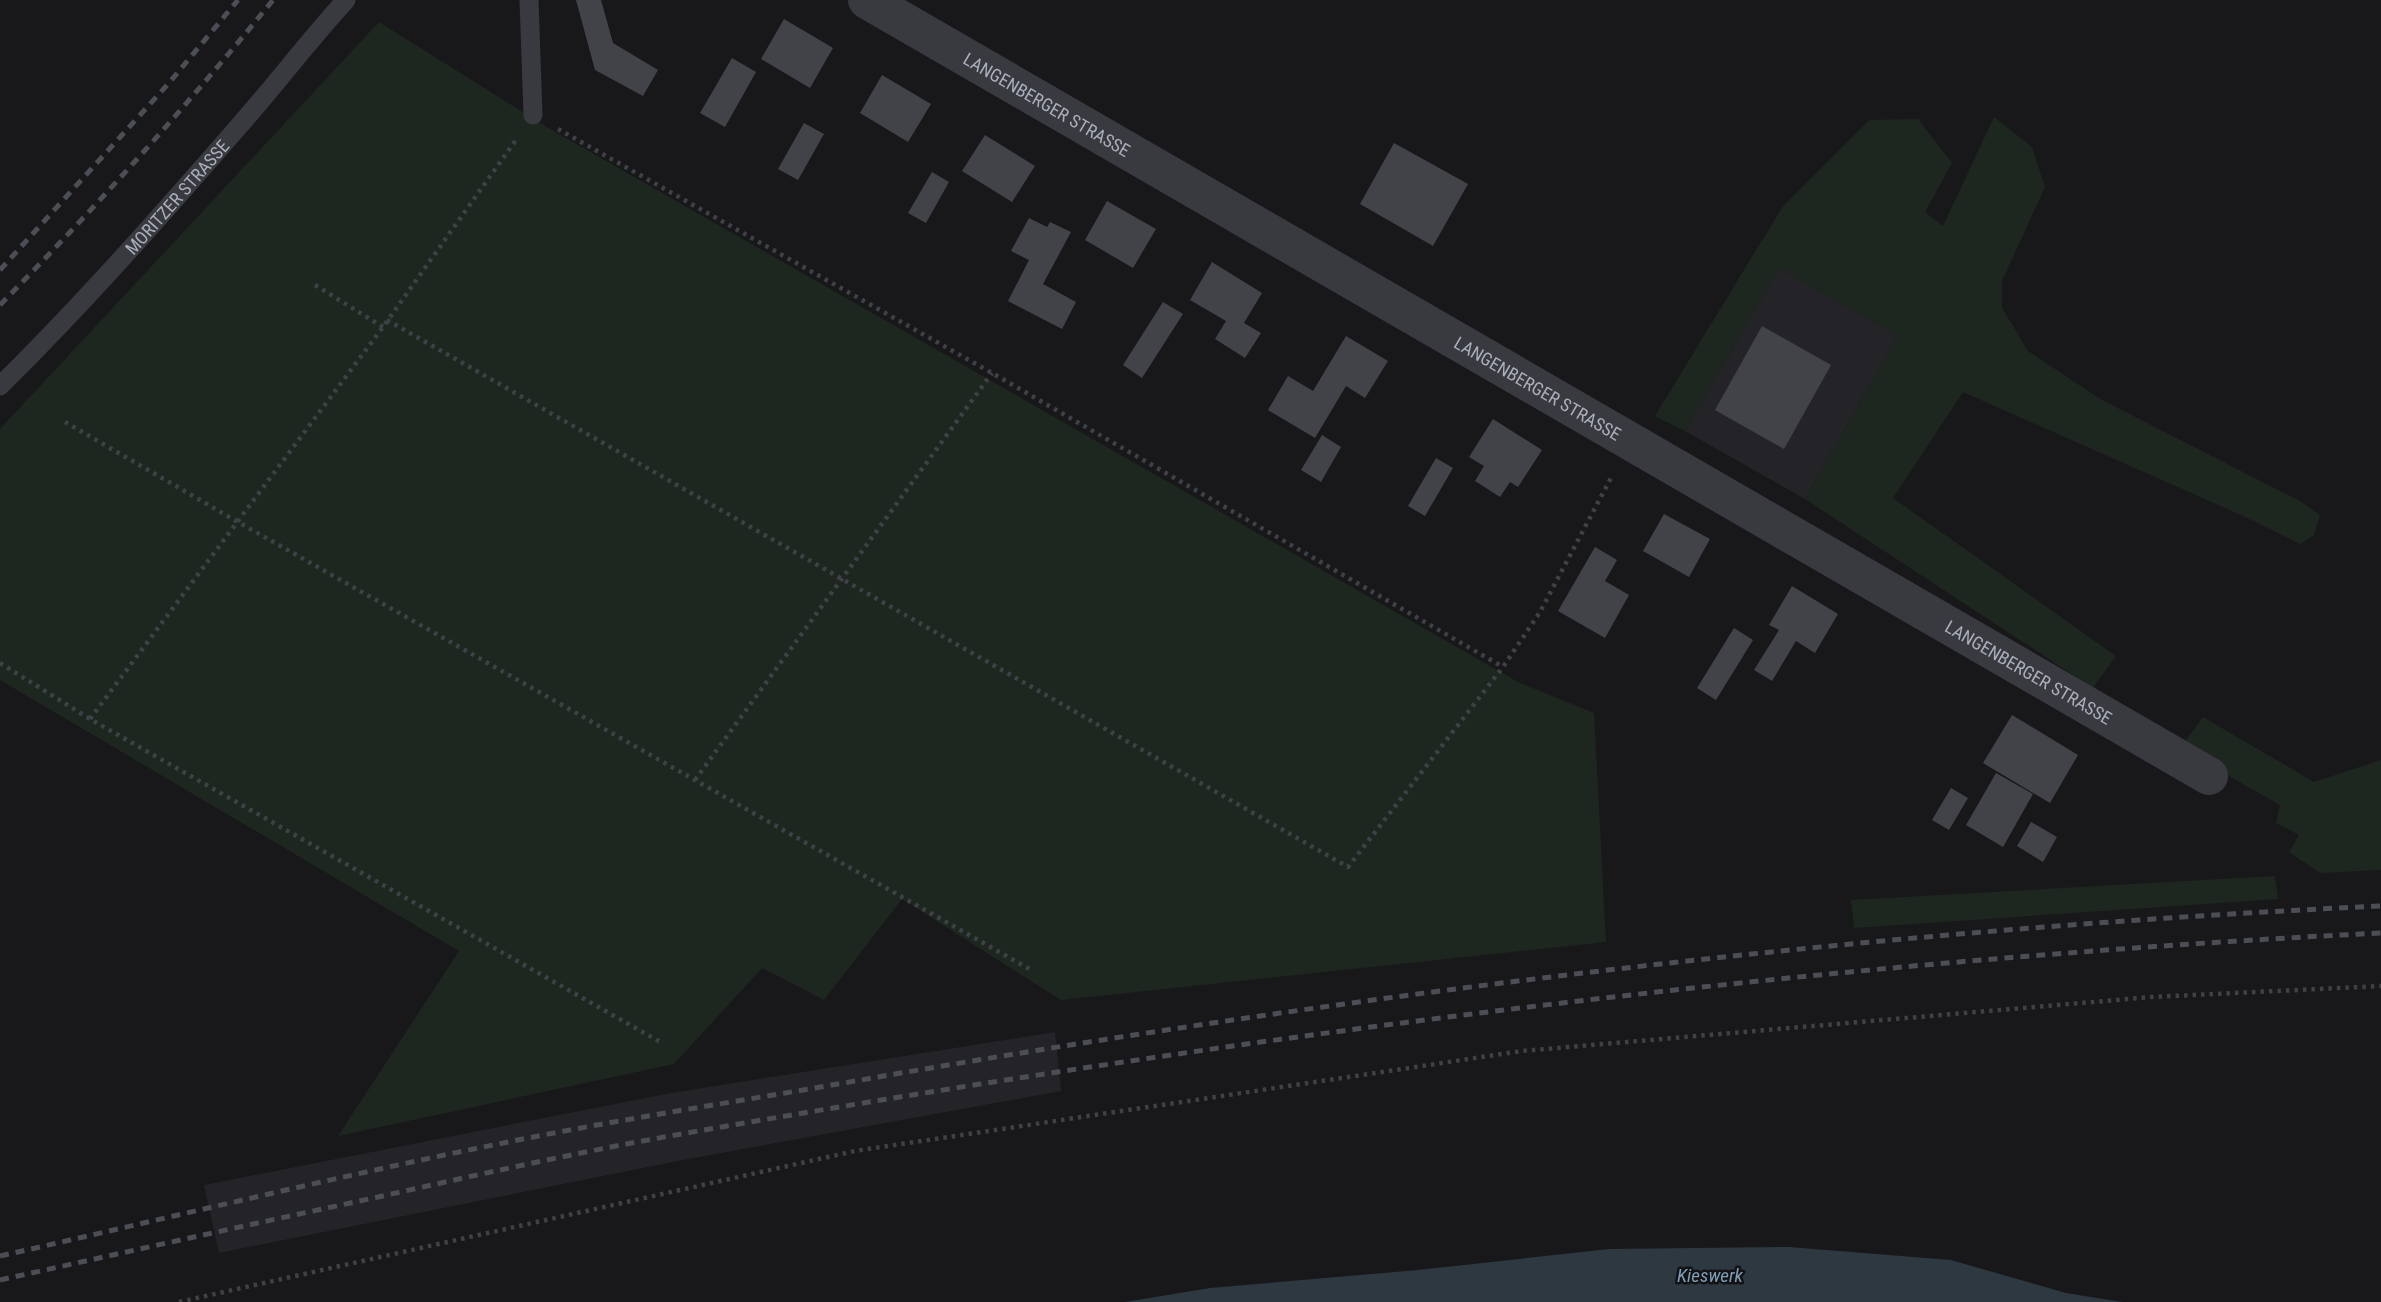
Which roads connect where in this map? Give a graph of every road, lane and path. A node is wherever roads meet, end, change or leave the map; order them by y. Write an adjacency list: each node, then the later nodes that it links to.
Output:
1 (346, 0): 9 (lane, MORITZER STRASSE)
2 (529, 0): 4 (lane)
3 (867, 0): 11 (street, LANGENBERGER STRASSE)
4 (533, 115): 6 (path); 8 (path)
5 (315, 285): 7 (path)
6 (387, 320): 7 (path); 13 (path)
7 (383, 327): 12 (path)
8 (992, 373): 13 (path); 15 (path)
9 (0, 386)
10 (65, 422): 12 (path)
11 (1630, 441): 15 (path); 17 (street, LANGENBERGER STRASSE)
12 (238, 522): 16 (path); 18 (path)
13 (841, 578): 15 (path); 18 (path)
14 (0, 663): 16 (path)
15 (1503, 667)
16 (90, 719): 21 (path)
17 (2209, 776)
18 (695, 780): 19 (path)
19 (1033, 971)
20 (2381, 986): 22 (path)
21 (662, 1043)
22 (179, 1302)

